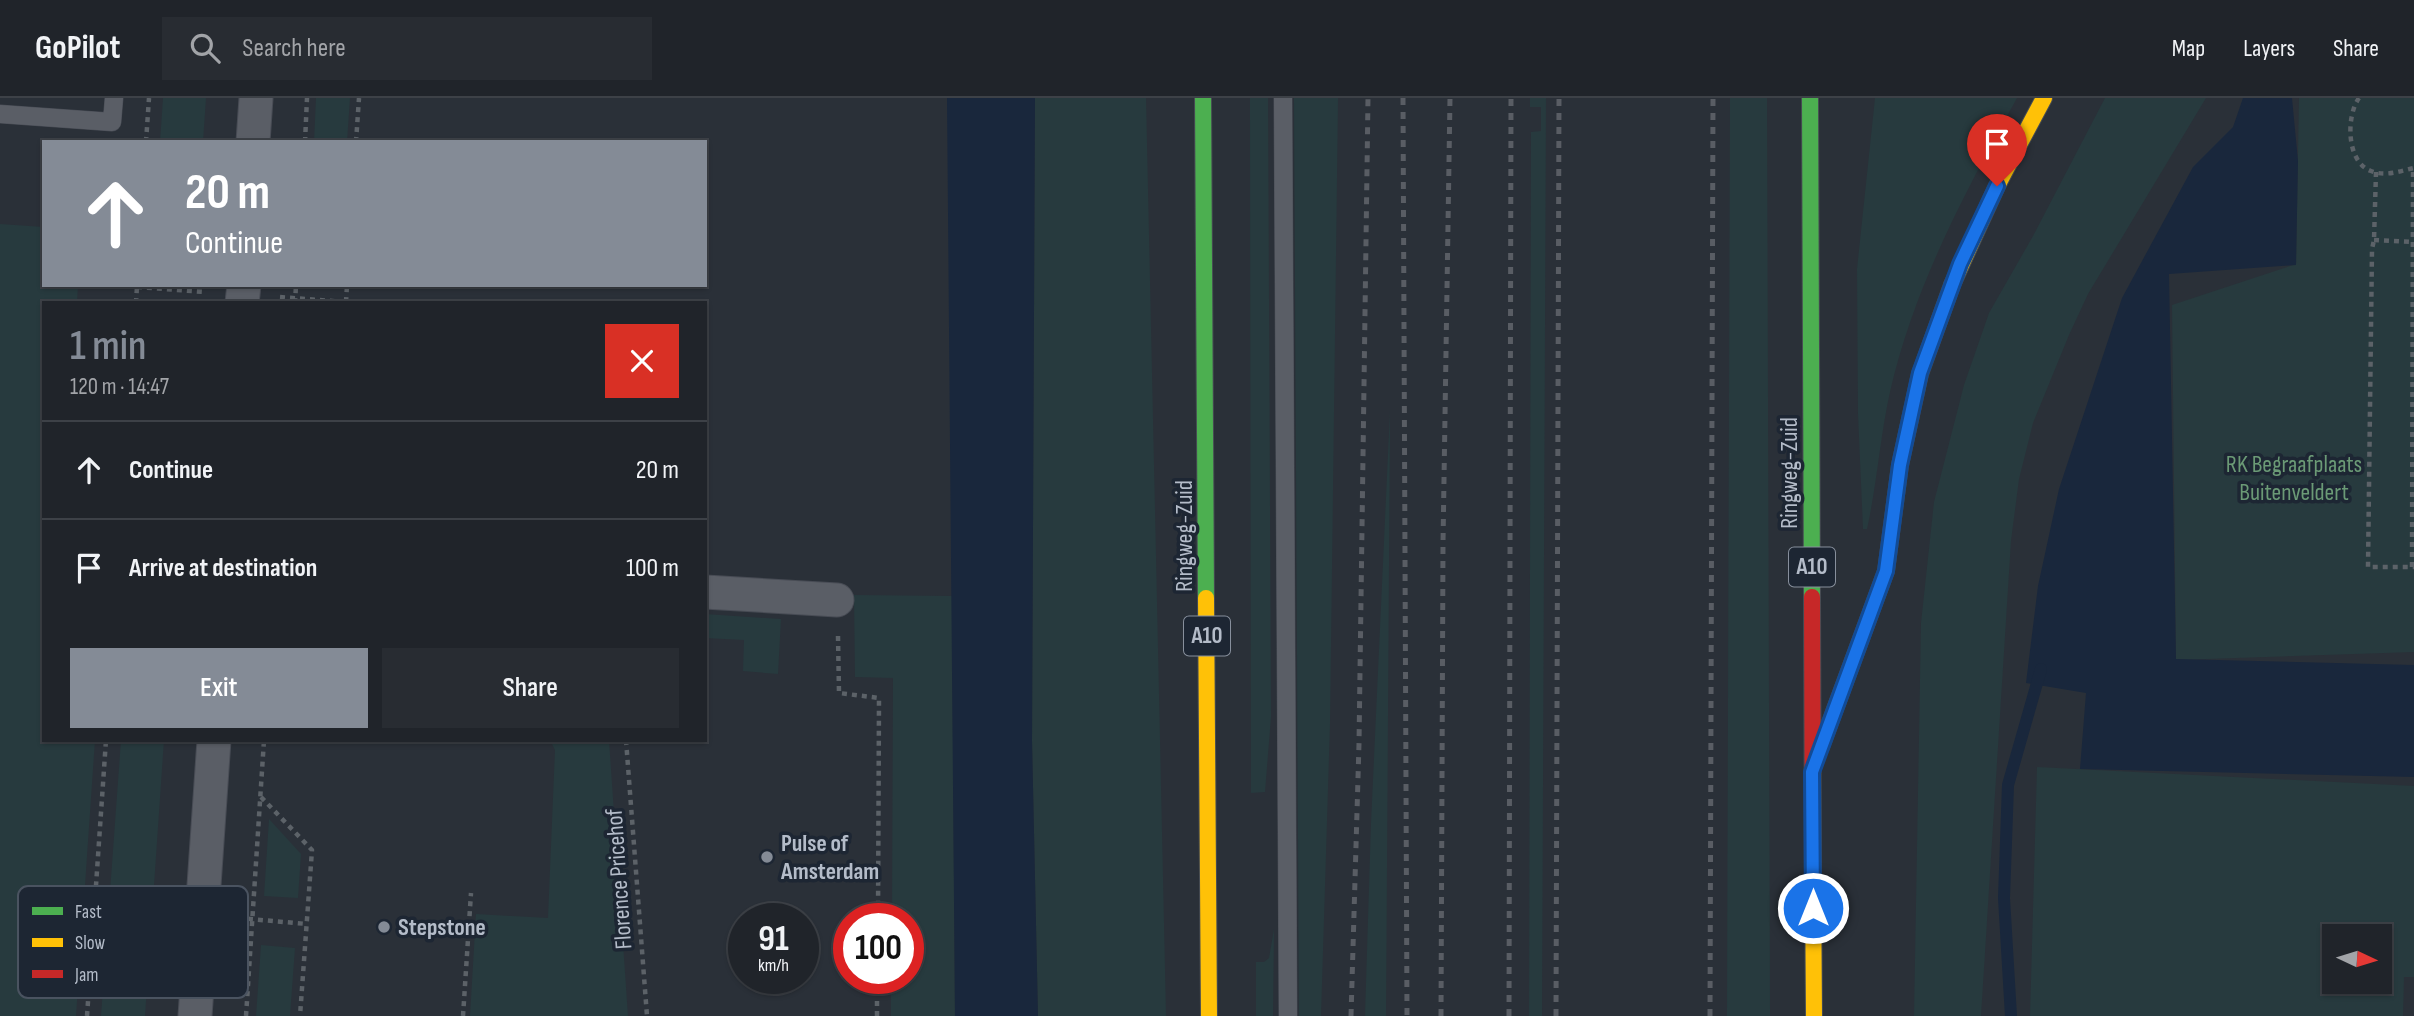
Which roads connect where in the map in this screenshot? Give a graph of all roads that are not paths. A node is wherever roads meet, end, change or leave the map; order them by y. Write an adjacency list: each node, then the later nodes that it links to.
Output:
1 (114, 98): 8 (lane)
2 (256, 98): 9 (street)
3 (1203, 98): 10 (highway, Ringweg-Zuid / A10)
4 (1283, 98): 19 (lane)
5 (1810, 98): 14 (highway, Ringweg-Zuid / A10)
6 (2043, 98): 14 (highway, A10)
7 (1186, 111): 10 (highway, A10)
8 (0, 114)
9 (253, 140)
10 (1206, 255): 18 (highway, Ringweg-Zuid / A10)
11 (707, 592): 12 (street)
12 (836, 600)
13 (214, 742): 15 (street)
14 (1812, 772): 20 (highway, Ringweg-Zuid / A10)
15 (204, 886)
16 (196, 998): 17 (street)
17 (195, 1016)
18 (1209, 1016)
19 (1288, 1016)
20 (1814, 1016)

